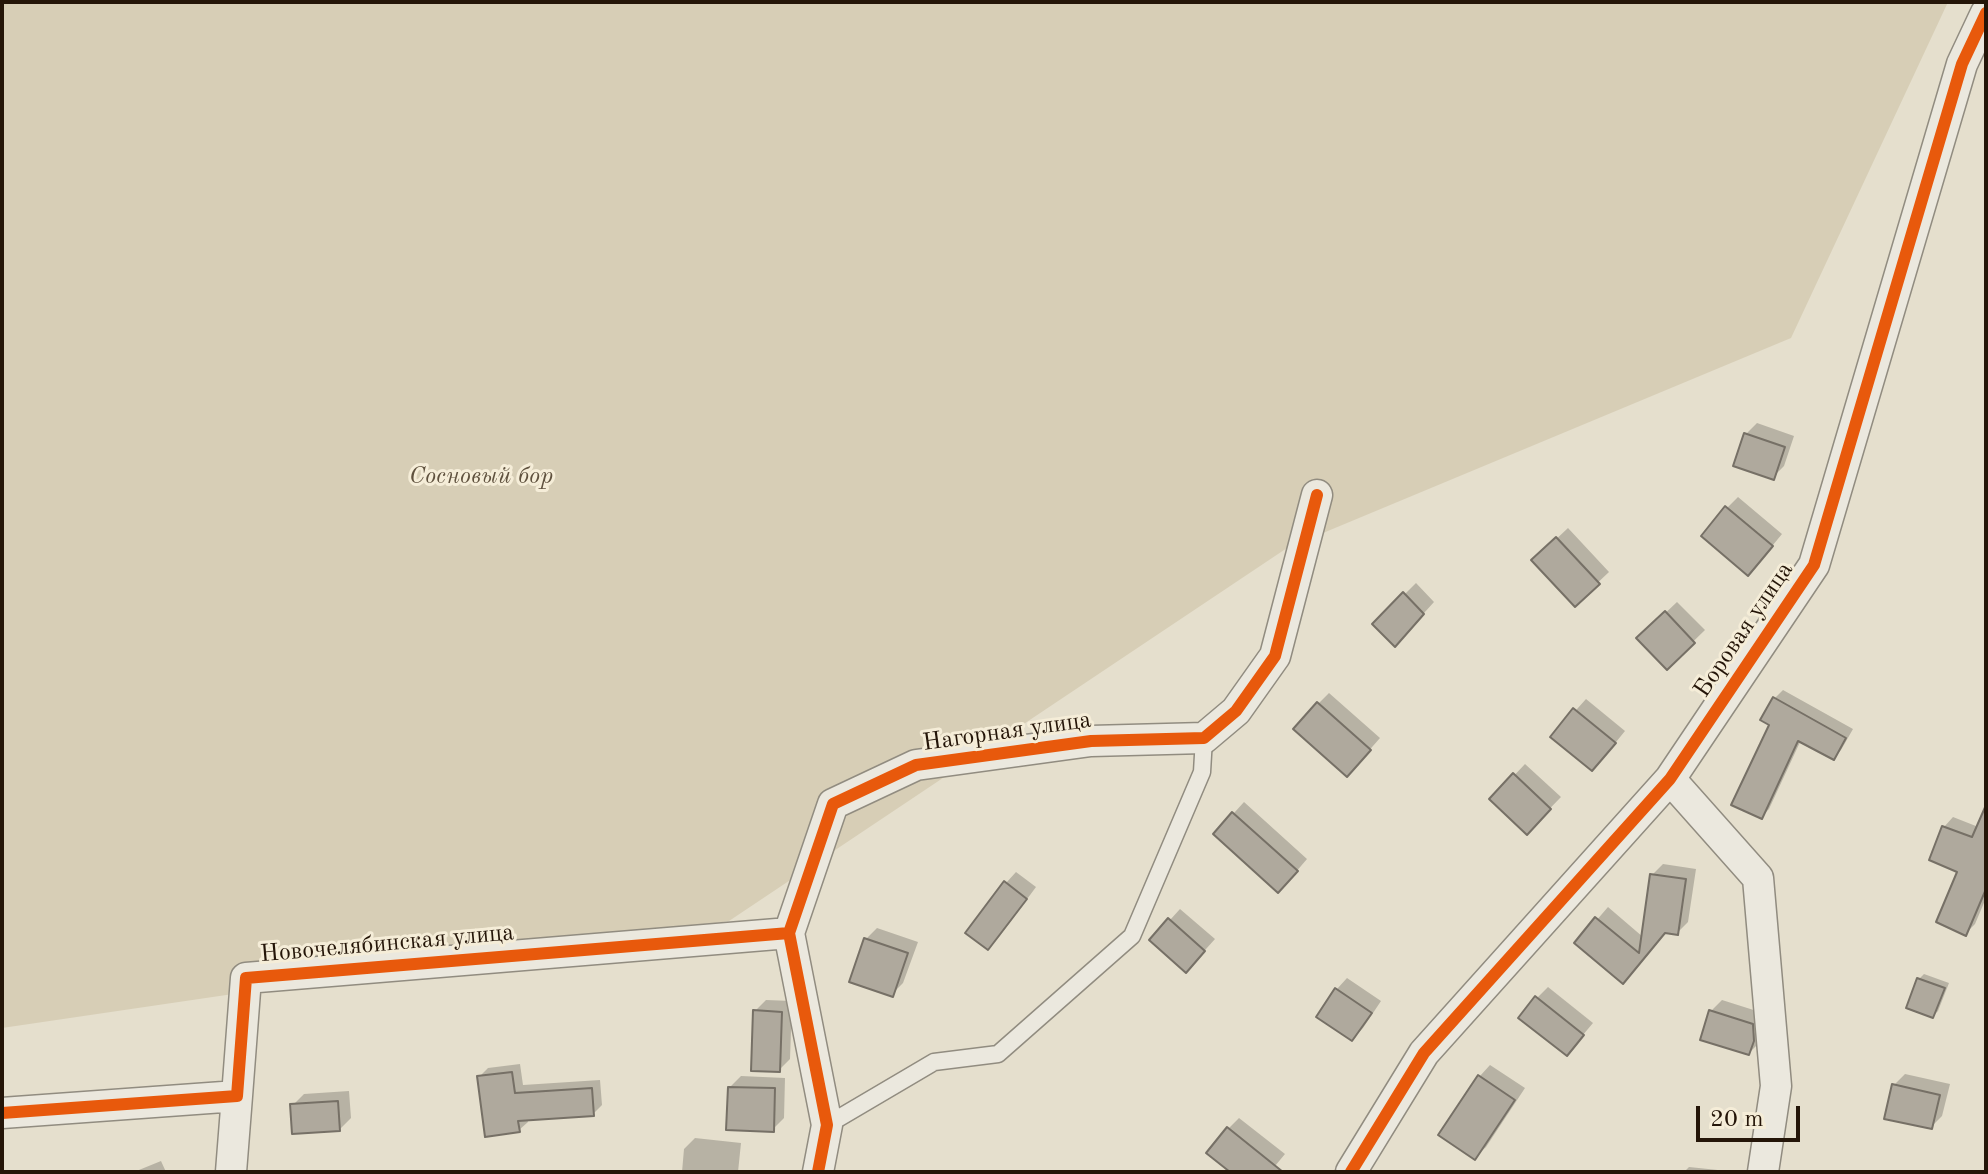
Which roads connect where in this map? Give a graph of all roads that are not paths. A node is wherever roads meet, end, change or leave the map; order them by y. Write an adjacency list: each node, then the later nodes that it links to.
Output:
1 (1986, 13): 4 (street, Боровая улица)
2 (1317, 495): 3 (street)
3 (1204, 738): 5 (street, Нагорная улица); 8 (lane)
4 (1670, 779): 11 (street, Боровая улица); 12 (street)
5 (789, 933): 6 (street, Новочелябинская улица); 8 (street)
6 (237, 1096): 7 (street); 9 (street)
7 (2, 1113)
8 (827, 1125): 10 (street)
9 (231, 1172)
10 (818, 1172)
11 (1351, 1172)
12 (1763, 1172)

